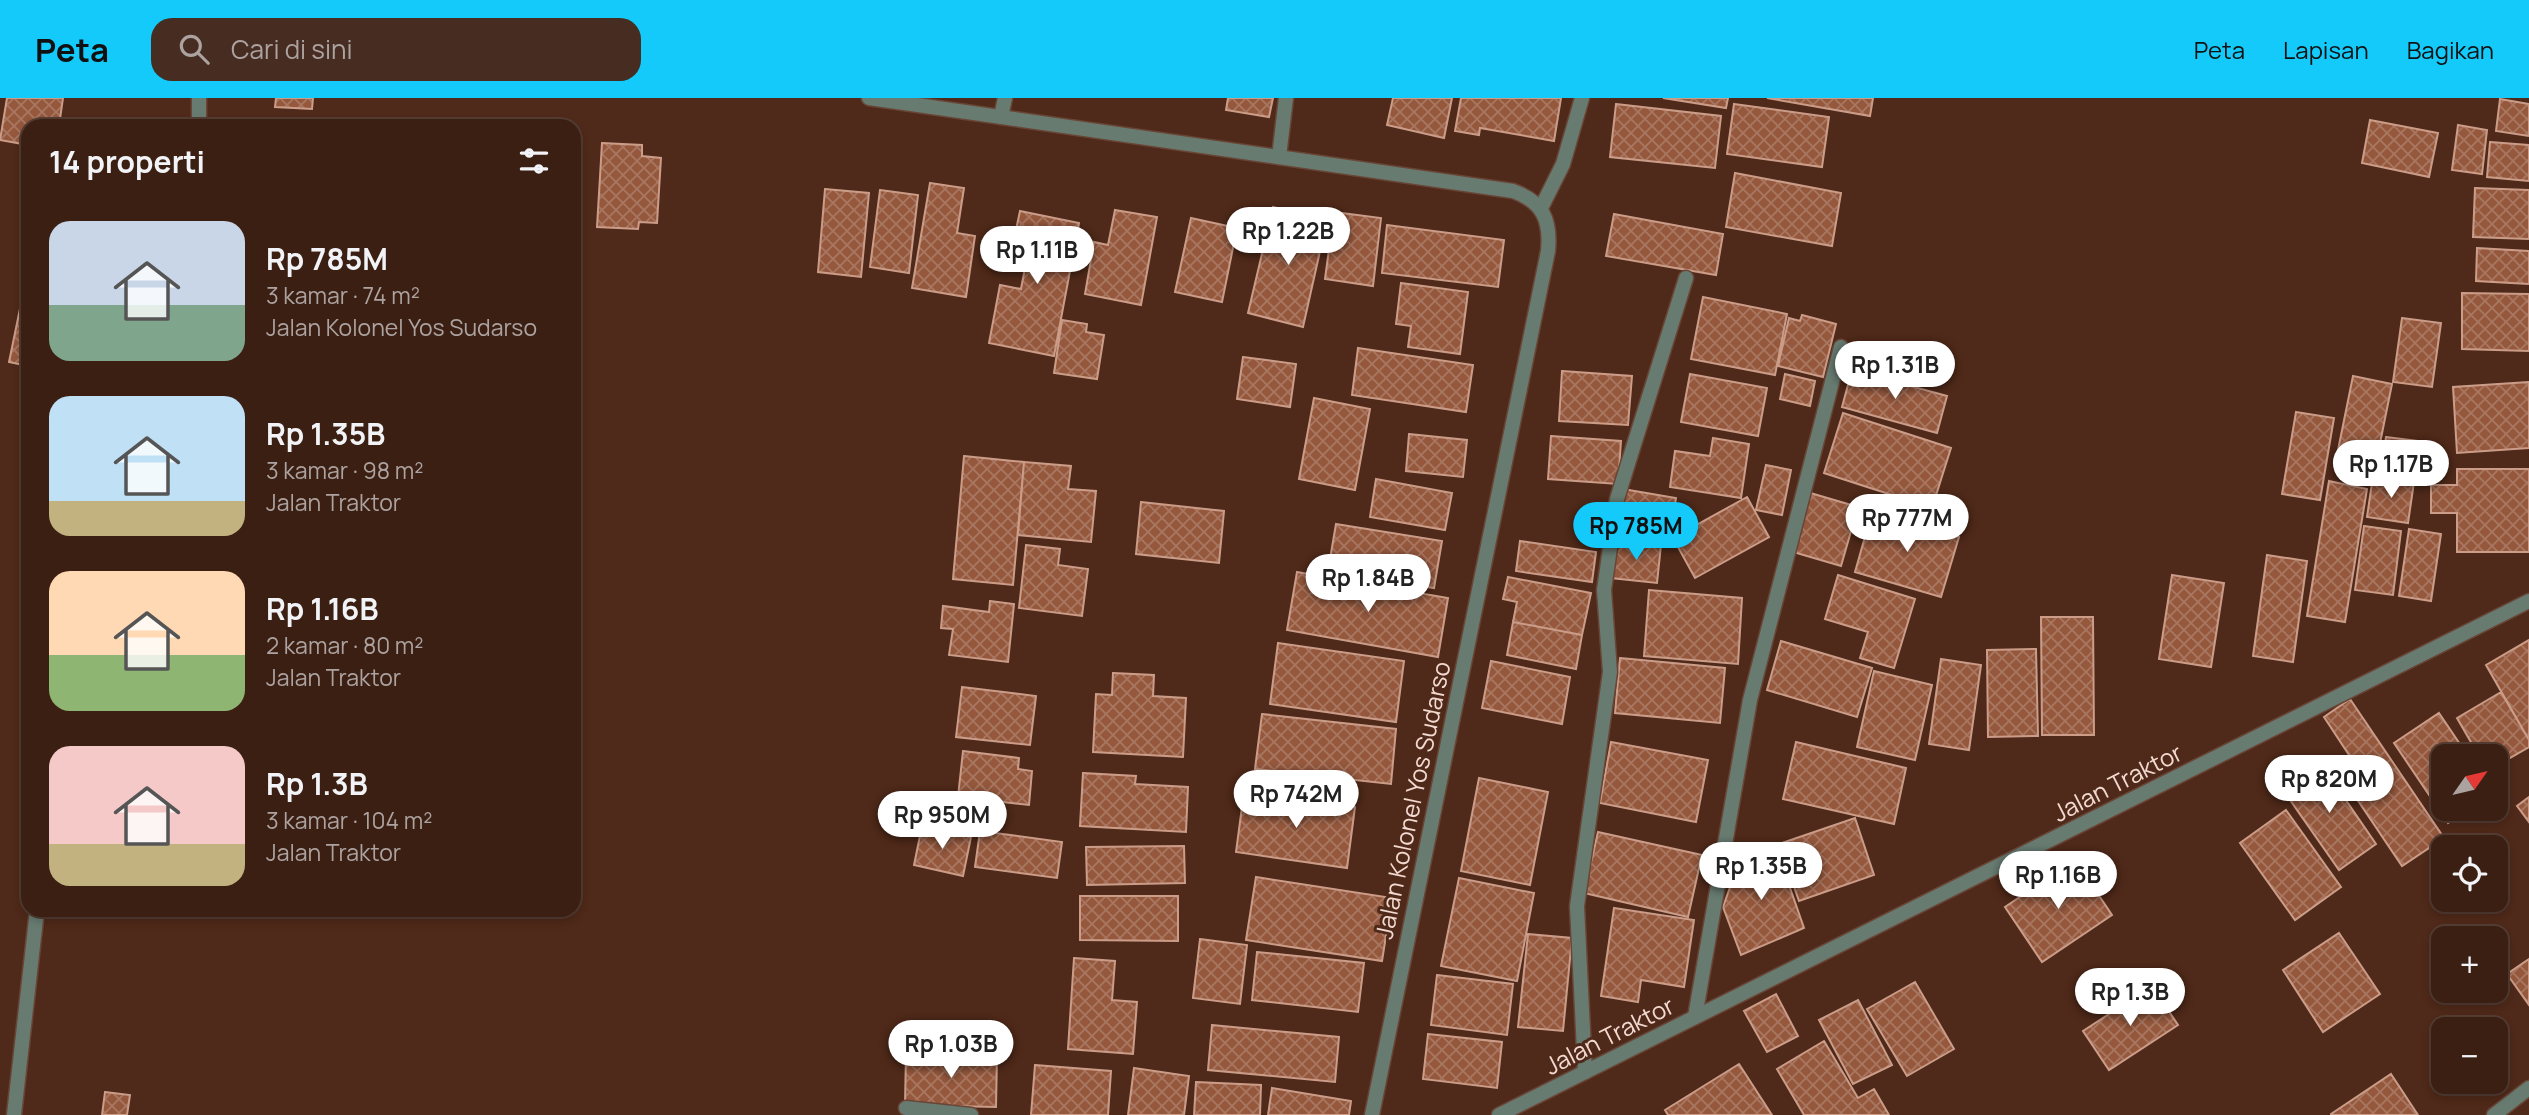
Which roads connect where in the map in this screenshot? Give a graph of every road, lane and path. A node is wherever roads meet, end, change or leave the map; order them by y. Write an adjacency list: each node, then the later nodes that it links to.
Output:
1 (199, 98): 7 (street)
2 (869, 98): 6 (street)
3 (1005, 98): 6 (street)
4 (1286, 98): 8 (street)
5 (1582, 98): 9 (street)
6 (1001, 117): 8 (street)
7 (199, 119)
8 (1279, 157): 9 (street)
9 (1541, 208): 20 (street, Jalan Kolonel Yos Sudarso)
10 (1686, 278): 15 (street)
11 (1841, 347): 14 (street)
12 (2529, 601): 14 (street, Jalan Traktor)
13 (36, 917): 18 (street)
14 (1695, 1017): 15 (street, Jalan Traktor)
15 (1585, 1072): 21 (street, Jalan Traktor)
16 (2529, 1088): 22 (street)
17 (906, 1108): 19 (street)
18 (14, 1115)
19 (971, 1115)
20 (1372, 1115)
21 (1499, 1115)
22 (2494, 1115)

